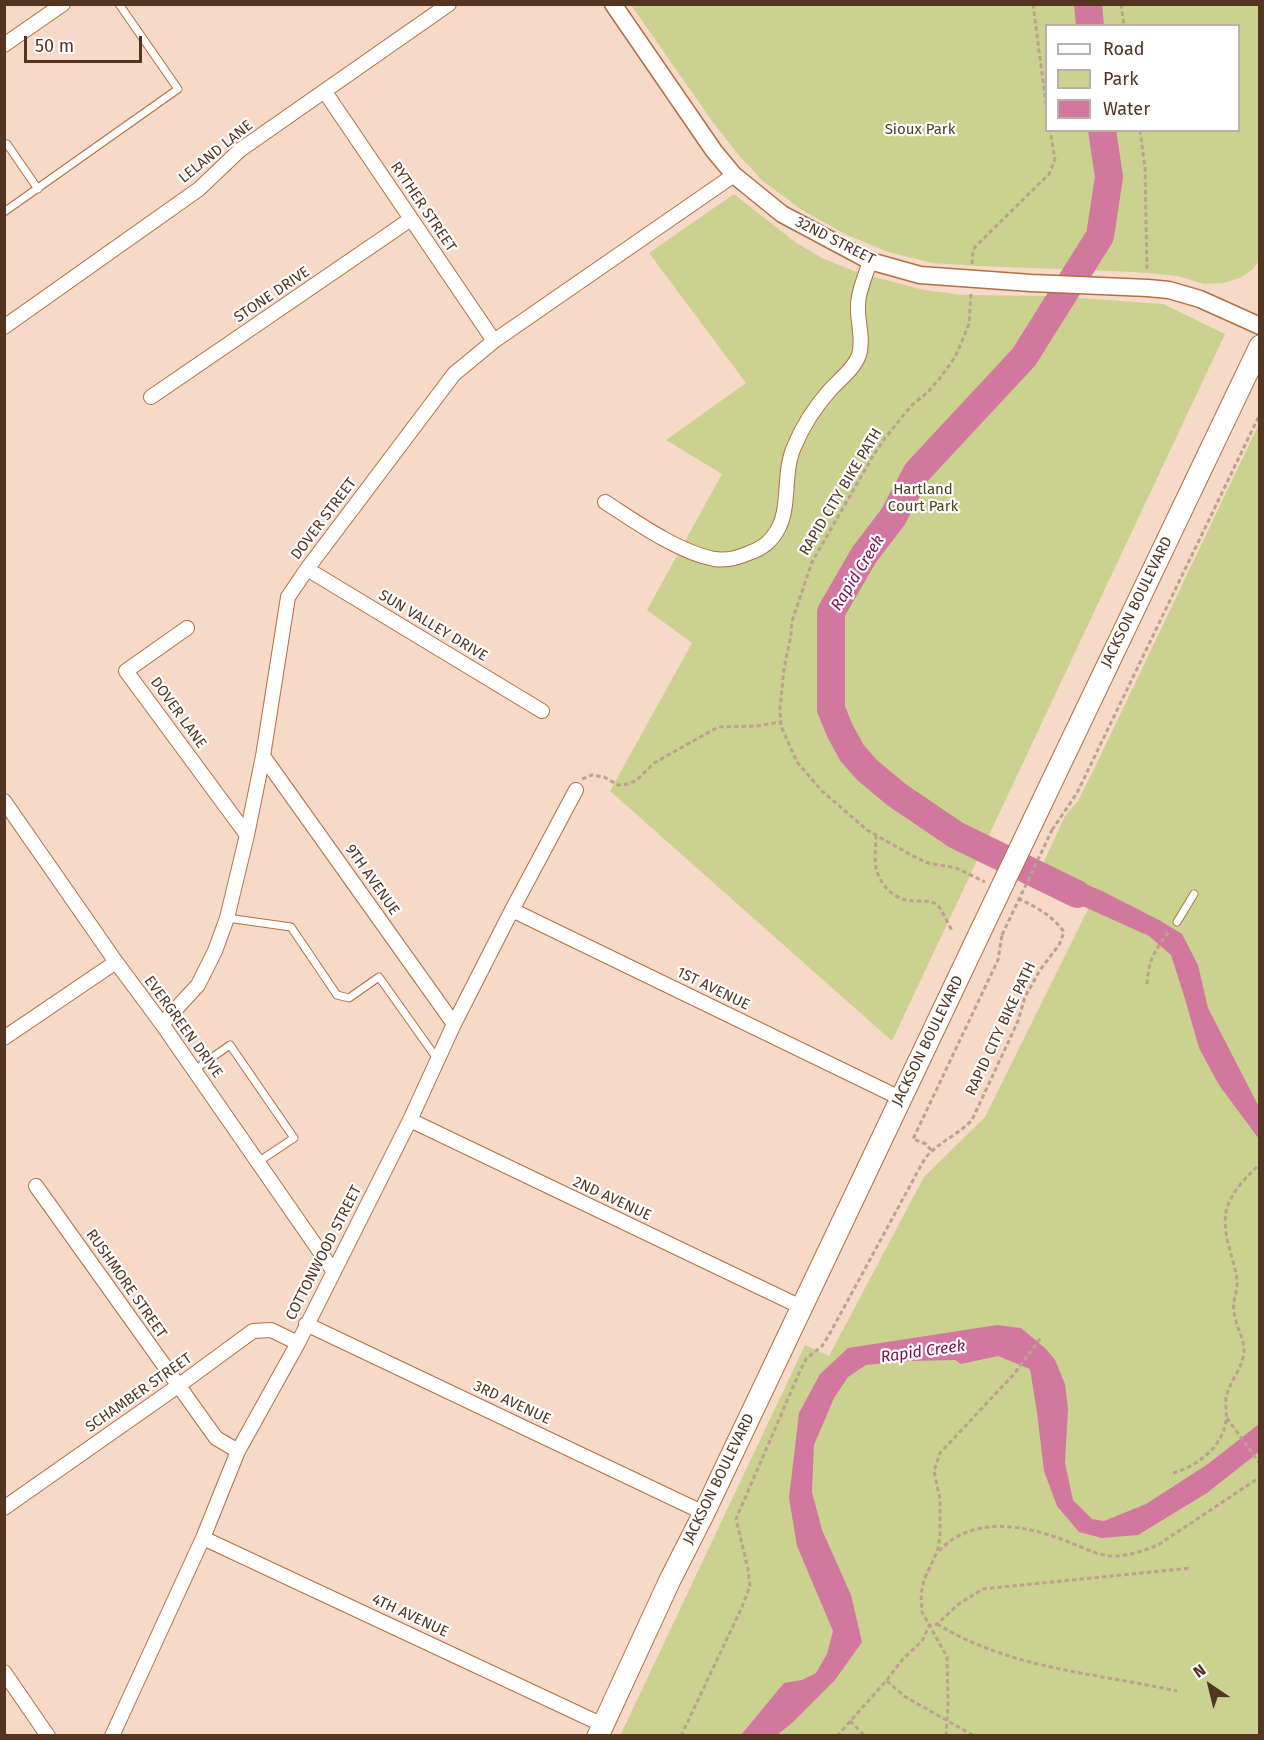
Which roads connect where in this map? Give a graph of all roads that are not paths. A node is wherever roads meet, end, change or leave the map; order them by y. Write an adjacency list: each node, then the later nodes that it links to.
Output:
1 (63, 4): 5 (street)
2 (119, 4): 9 (lane)
3 (449, 4): 6 (street, LELAND LANE)
4 (613, 4): 8 (street, 32ND STREET)
5 (4, 45)
6 (325, 92): 11 (street, RYTHER STREET); 14 (street, LELAND LANE)
7 (7, 144): 9 (lane)
8 (734, 176): 12 (street, 32ND STREET); 15 (street, DOVER STREET)
9 (38, 189): 10 (lane)
10 (4, 212)
11 (411, 219): 15 (street, RYTHER STREET); 17 (street, STONE DRIVE)
12 (870, 261): 13 (street, 32ND STREET); 18 (street)
13 (1260, 326)
14 (4, 327)
15 (494, 341): 19 (street, DOVER STREET)
16 (1260, 346): 36 (main road, JACKSON BOULEVARD, bridge)
17 (151, 397)
18 (605, 502)
19 (307, 569): 21 (street, SUN VALLEY DRIVE); 22 (street, DOVER STREET)
20 (187, 628): 25 (street, DOVER LANE)
21 (542, 711)
22 (263, 756): 25 (street, DOVER STREET); 32 (street, 9TH AVENUE)
23 (576, 790): 27 (street, COTTONWOOD STREET)
24 (4, 801): 30 (street, EVERGREEN DRIVE)
25 (247, 835): 28 (street, DOVER STREET)
26 (1194, 894): 29 (lane)
27 (512, 910): 32 (street, COTTONWOOD STREET); 36 (street, 1ST AVENUE)
28 (227, 918): 31 (street, DOVER STREET); 34 (lane)
29 (1177, 922)
30 (116, 962): 31 (street, EVERGREEN DRIVE); 33 (street)
31 (162, 1024): 35 (street, EVERGREEN DRIVE)
32 (454, 1024): 34 (street, COTTONWOOD STREET)
33 (4, 1038)
34 (438, 1060): 37 (street, COTTONWOOD STREET)
35 (194, 1070): 38 (street, EVERGREEN DRIVE); 38 (lane)
36 (900, 1098): 41 (main road, JACKSON BOULEVARD)
37 (410, 1120): 40 (street, COTTONWOOD STREET); 41 (street, 2ND AVENUE)
38 (258, 1162): 40 (street, EVERGREEN DRIVE)
39 (36, 1186): 44 (street, RUSHMORE STREET)
40 (333, 1272): 42 (street, COTTONWOOD STREET)
41 (801, 1307): 47 (main road, JACKSON BOULEVARD)
42 (306, 1324): 43 (street, COTTONWOOD STREET); 47 (street, 3RD AVENUE)
43 (298, 1342): 44 (street, SCHAMBER STREET); 45 (street, COTTONWOOD STREET)
44 (178, 1386): 45 (street, RUSHMORE STREET); 46 (street, SCHAMBER STREET)
45 (238, 1451): 48 (street, COTTONWOOD STREET)
46 (4, 1508)
47 (704, 1513): 50 (main road, JACKSON BOULEVARD)
48 (203, 1538): 50 (street, 4TH AVENUE); 52 (street, COTTONWOOD STREET)
49 (4, 1672): 51 (street)
50 (601, 1730)
51 (48, 1736)
52 (112, 1736)

